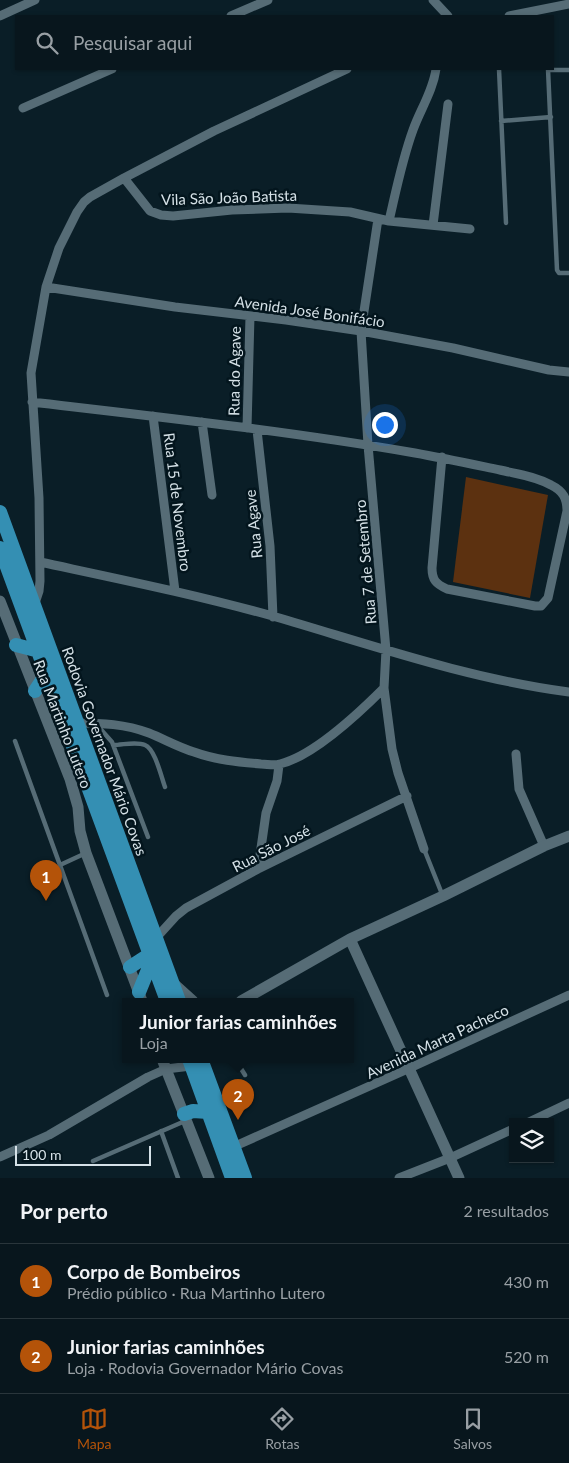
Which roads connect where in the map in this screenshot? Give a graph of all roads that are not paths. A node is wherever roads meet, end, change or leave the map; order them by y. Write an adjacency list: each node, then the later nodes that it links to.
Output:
1 (35, 0): 9 (street)
2 (433, 0): 7 (street)
3 (264, 1): 6 (street)
4 (569, 4): 5 (street)
5 (545, 12): 8 (street)
6 (233, 15)
7 (447, 15)
8 (518, 15)
9 (0, 16)
10 (110, 70): 17 (street)
11 (345, 70): 20 (street)
12 (436, 70): 22 (street)
13 (499, 70): 19 (lane)
14 (548, 70): 15 (lane); 18 (lane)
15 (569, 70)
16 (448, 104): 24 (street)
17 (23, 108)
18 (551, 117): 19 (lane); 26 (lane)
19 (501, 121): 23 (lane)
20 (124, 178): 21 (street, Vila São João Batista); 27 (street)
21 (378, 219): 22 (street, Vila São João Batista); 29 (street, Rua 7 de Setembro)
22 (390, 221): 24 (street, Vila São João Batista)
23 (506, 223)
24 (433, 225): 25 (street, Vila São João Batista)
25 (470, 228)
26 (569, 273)
27 (46, 287): 28 (street, Avenida José Bonifácio); 31 (street)
28 (250, 316): 29 (street, Avenida José Bonifácio); 34 (street, Rua do Agave)
29 (361, 331): 30 (street, Avenida José Bonifácio); 36 (street, Rua 7 de Setembro)
30 (569, 372)
31 (32, 402): 32 (street); 42 (street)
32 (153, 416): 33 (street); 43 (street, Rua 15 de Novembro)
33 (202, 422): 34 (street); 38 (street)
34 (247, 428): 35 (street)
35 (257, 430): 36 (street); 46 (street, Rua Agave)
36 (368, 445): 37 (street); 48 (street, Rua 7 de Setembro)
37 (442, 457): 40 (street); 40 (street)
38 (212, 495)
39 (0, 512): 45 (highway, Rodovia Governador Mário Covas)
40 (568, 512)
41 (0, 548): 49 (highway, Rodovia Governador Mário Covas)
42 (40, 562): 43 (street); 45 (street)
43 (175, 591): 46 (street)
44 (1, 606): 47 (street, Rua Martinho Lutero)
45 (34, 606): 54 (highway, Rodovia Governador Mário Covas)
46 (273, 617): 48 (street)
47 (16, 645): 49 (highway); 52 (street, Rua Martinho Lutero)
48 (386, 650): 51 (street, Rua 7 de Setembro); 53 (street)
49 (39, 651): 50 (highway, Rodovia Governador Mário Covas)
50 (47, 673): 52 (highway); 72 (highway, Rodovia Governador Mário Covas)
51 (384, 688): 59 (street); 61 (street, Rua 7 de Setembro)
52 (35, 691): 66 (street, Rua Martinho Lutero)
53 (569, 692)
54 (77, 723): 55 (street); 70 (highway, Rodovia Governador Mário Covas)
55 (96, 723): 57 (lane); 59 (street)
56 (15, 741): 67 (lane)
57 (114, 745): 60 (lane); 63 (lane)
58 (516, 754): 64 (street)
59 (279, 765): 68 (street)
60 (165, 787)
61 (407, 796): 65 (street, Rua 7 de Setembro); 68 (street, Rua São José)
62 (569, 836): 64 (street)
63 (148, 837)
64 (544, 846): 69 (street)
65 (424, 849): 69 (lane, Rua 7 de Setembro)
66 (86, 853): 67 (lane); 73 (street, Rua Martinho Lutero)
67 (60, 865): 75 (lane)
68 (258, 869): 70 (street, Rua São José)
69 (443, 896): 71 (street)
70 (156, 938): 74 (highway, Rodovia Governador Mário Covas)
71 (350, 939): 81 (street); 86 (street)
72 (151, 957): 73 (highway); 77 (highway); 78 (highway, Rodovia Governador Mário Covas)
73 (130, 967): 77 (street, Rua Martinho Lutero)
74 (171, 980): 79 (highway, Rodovia Governador Mário Covas); 80 (street)
75 (107, 995)
76 (569, 995): 86 (street, Avenida Marta Pacheco)
77 (140, 997)
78 (166, 998)
79 (178, 998)
80 (190, 998)
81 (246, 998)
82 (194, 1063): 89 (highway)
83 (194, 1063): 94 (highway)
84 (238, 1063): 87 (lane)
85 (164, 1064): 90 (street); 95 (street)
86 (410, 1068): 94 (street, Avenida Marta Pacheco); 96 (street)
87 (245, 1075)
88 (569, 1103): 91 (street)
89 (208, 1112): 90 (highway); 100 (highway)
90 (185, 1117): 92 (lane); 99 (street)
91 (537, 1118)
92 (161, 1131): 97 (lane); 98 (lane)
93 (509, 1131): 96 (street)
94 (233, 1147): 101 (highway)
95 (0, 1157)
96 (450, 1158): 102 (street); 103 (street)
97 (93, 1161)
98 (178, 1178)
99 (209, 1178)
100 (232, 1178)
101 (245, 1178)
102 (399, 1178)
103 (459, 1178)

